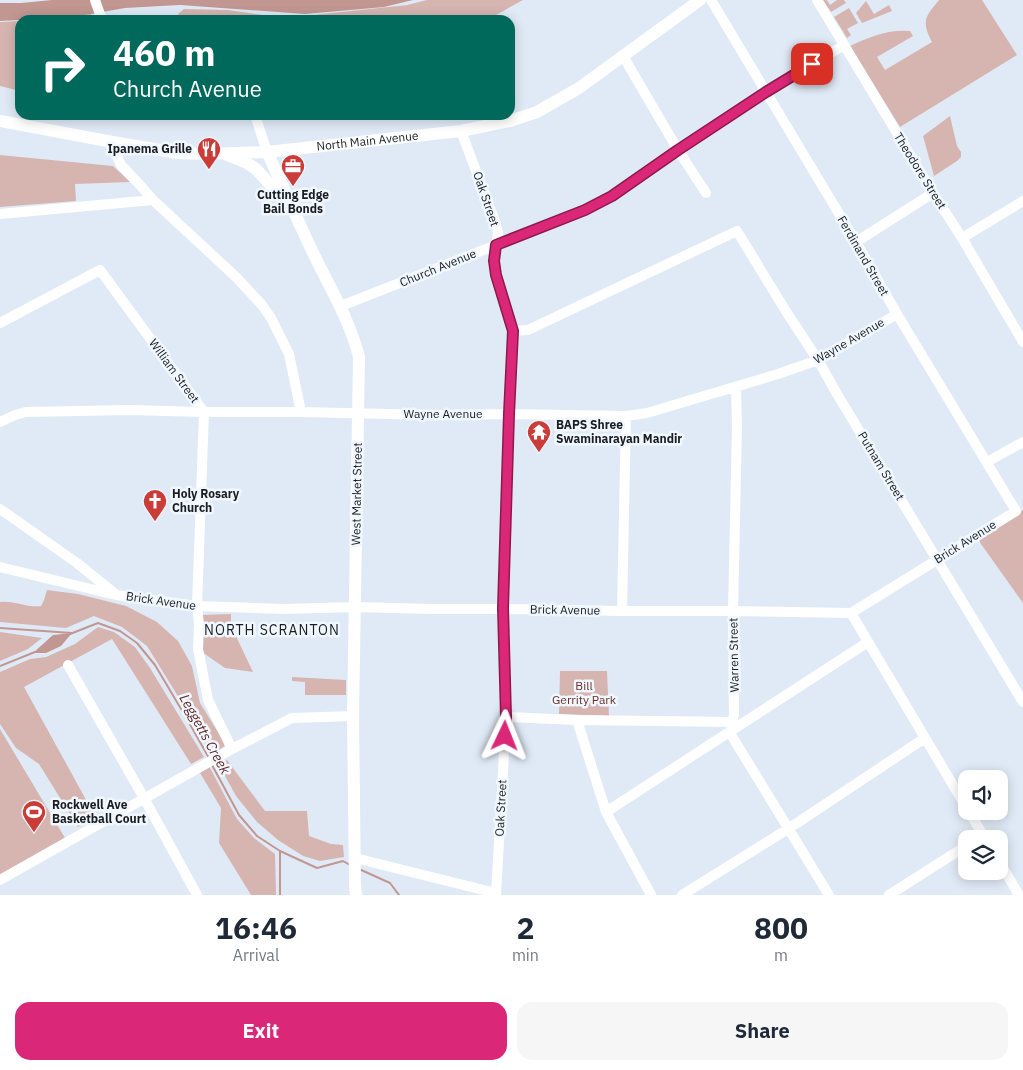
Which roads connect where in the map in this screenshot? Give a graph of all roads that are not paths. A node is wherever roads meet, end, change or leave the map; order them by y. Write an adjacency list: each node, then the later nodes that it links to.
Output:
1 (95, 0): 5 (street)
2 (700, 0): 7 (main road, North Main Avenue)
3 (711, 0): 8 (street, Ferdinand Street)
4 (817, 0): 6 (street, Theodore Street)
5 (100, 15)
6 (844, 45): 8 (street, Church Avenue); 19 (street, Theodore Street)
7 (623, 56): 9 (main road, North Main Avenue); 15 (street)
8 (766, 92): 15 (street, Church Avenue); 25 (street, Ferdinand Street)
9 (515, 119)
10 (257, 120): 16 (street, West Market Street)
11 (513, 120): 13 (main road, North Main Avenue)
12 (0, 121): 14 (main road, North Main Avenue)
13 (462, 131): 16 (main road, North Main Avenue); 26 (street, Oak Street)
14 (118, 144): 17 (main road, North Main Avenue); 20 (street)
15 (678, 150): 18 (street); 26 (street, Church Avenue)
16 (267, 152): 17 (main road, North Main Avenue); 22 (main road, West Market Street)
17 (222, 153): 22 (main road)
18 (706, 192)
19 (933, 194): 24 (street, Theodore Street); 25 (street)
20 (153, 200): 23 (street); 35 (street)
21 (1023, 201): 24 (street)
22 (293, 209): 27 (main road, West Market Street)
23 (0, 214)
24 (962, 238): 31 (street, Theodore Street)
25 (856, 242): 28 (street, Ferdinand Street)
26 (496, 245): 27 (street, Church Avenue); 30 (street, Oak Street)
27 (340, 306): 36 (main road, West Market Street)
28 (897, 314): 32 (street, Wayne Avenue); 41 (street, Ferdinand Street)
29 (0, 323): 34 (street, William Street)
30 (513, 331): 32 (street, Putnam Street); 37 (street, Oak Street)
31 (1023, 342)
32 (818, 360): 33 (street, Wayne Avenue); 44 (street, Putnam Street)
33 (736, 387): 38 (street, Wayne Avenue); 50 (street, Warren Street)
34 (204, 412): 35 (street, Wayne Avenue); 39 (street, Wayne Avenue); 47 (street, William Street)
35 (301, 412): 36 (street, Wayne Avenue)
36 (359, 413): 37 (street, Wayne Avenue); 48 (main road, West Market Street)
37 (509, 414): 38 (street, Wayne Avenue); 49 (street, Oak Street)
38 (626, 416): 51 (street)
39 (0, 422)
40 (1023, 442): 41 (street)
41 (987, 462): 43 (street, Ferdinand Street)
42 (0, 509): 46 (street)
43 (1016, 511): 44 (street, Brick Avenue)
44 (937, 560): 52 (street, Brick Avenue); 55 (street, Putnam Street)
45 (0, 567): 46 (street, Brick Avenue)
46 (116, 595): 47 (street, Brick Avenue)
47 (196, 606): 48 (street, Brick Avenue); 62 (street, William Street)
48 (355, 606): 49 (street, Brick Avenue); 56 (main road, West Market Street)
49 (503, 608): 51 (street, Brick Avenue); 57 (street, Oak Street)
50 (733, 610): 51 (street, Brick Avenue); 52 (street, Brick Avenue); 59 (street, Warren Street)
51 (622, 611)
52 (851, 613): 53 (street)
53 (868, 642): 60 (street); 61 (street)
54 (68, 665): 64 (street)
55 (1023, 702)
56 (354, 716): 62 (street); 68 (main road, West Market Street)
57 (506, 717): 58 (street); 71 (street, Oak Street)
58 (577, 720): 59 (street); 65 (street)
59 (733, 722): 60 (street, Warren Street)
60 (730, 733): 65 (street); 66 (street)
61 (925, 738): 63 (street); 66 (street)
62 (232, 749): 64 (street)
63 (958, 794)
64 (144, 798): 70 (street); 72 (street)
65 (606, 812): 74 (street)
66 (788, 829): 75 (street); 76 (street)
67 (958, 851): 77 (street)
68 (355, 858): 71 (street); 73 (main road, West Market Street)
69 (1008, 876): 78 (street)
70 (0, 880)
71 (496, 894)
72 (197, 895)
73 (356, 895)
74 (651, 895)
75 (682, 895)
76 (829, 895)
77 (889, 895)
78 (1019, 895)

